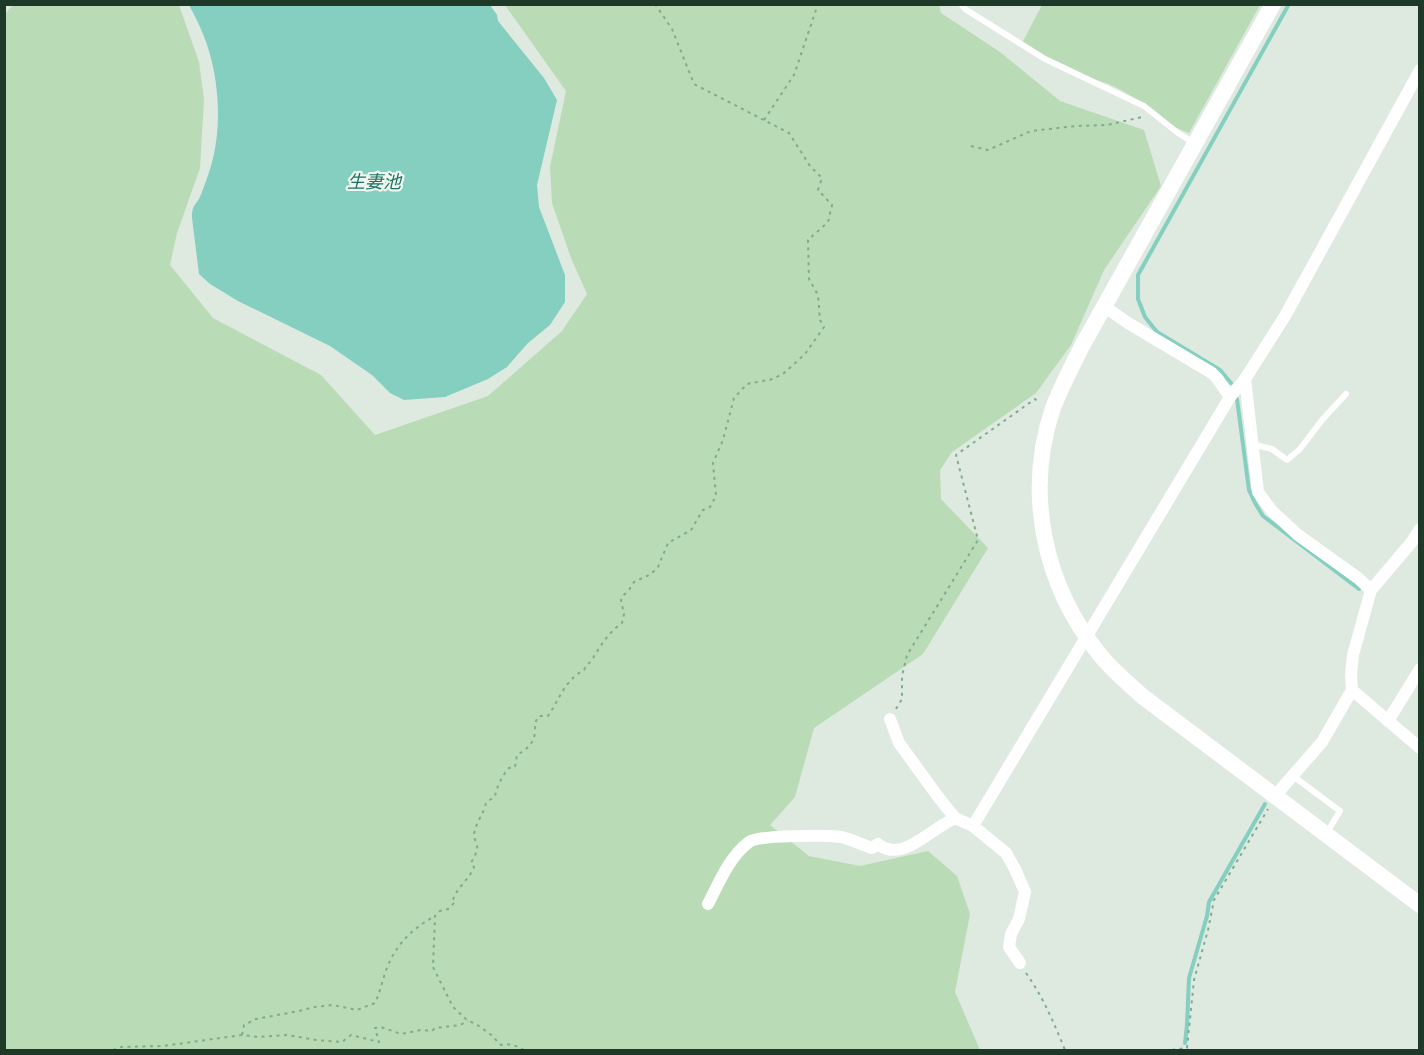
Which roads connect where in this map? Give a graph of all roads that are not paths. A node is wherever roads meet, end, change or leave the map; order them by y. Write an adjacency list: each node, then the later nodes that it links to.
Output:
1 (961, 4): 4 (lane)
2 (1273, 4): 4 (street)
3 (1419, 70): 6 (street)
4 (1196, 144): 5 (street)
5 (1105, 307): 8 (street); 13 (street)
6 (1245, 379): 8 (street); 9 (street)
7 (1346, 394): 9 (lane)
8 (1230, 397): 13 (street)
9 (1252, 444): 12 (street)
10 (1419, 529): 11 (street)
11 (1415, 546): 12 (street)
12 (1371, 590): 15 (street)
13 (1086, 638): 20 (street); 22 (street)
14 (1419, 669): 17 (street)
15 (1352, 690): 17 (street); 19 (street)
16 (890, 719): 21 (street)
17 (1388, 721): 18 (street)
18 (1419, 748)
19 (1293, 776): 20 (street); 23 (lane)
20 (1275, 796): 23 (street)
21 (955, 818): 22 (street); 24 (street)
22 (973, 826): 26 (street)
23 (1325, 834): 25 (street)
24 (708, 904)
25 (1419, 905)
26 (1020, 963)

